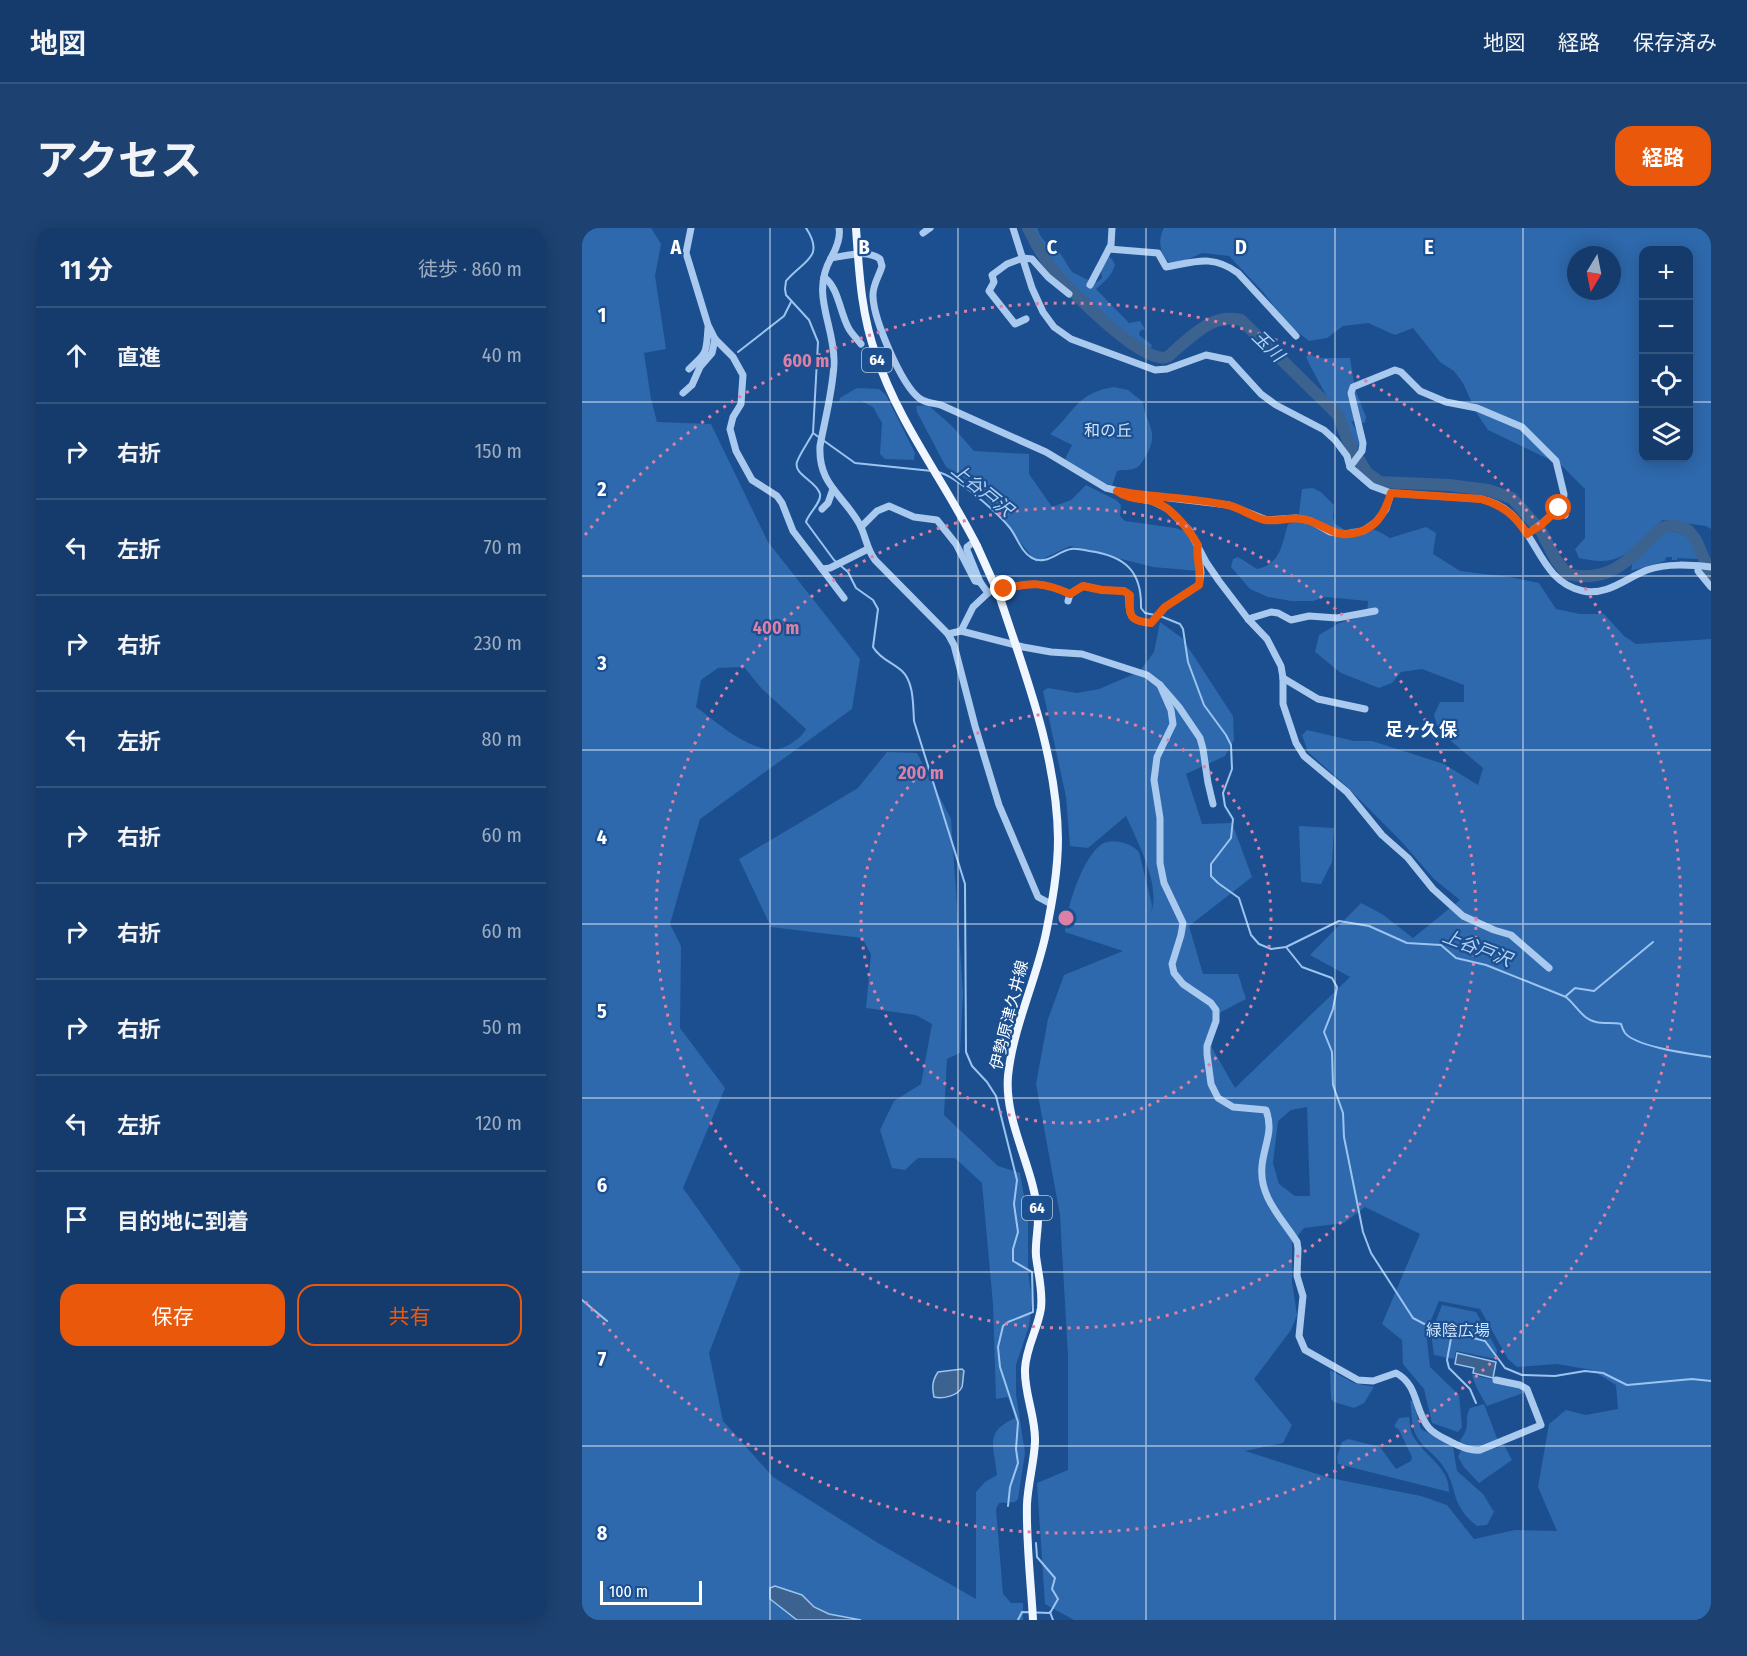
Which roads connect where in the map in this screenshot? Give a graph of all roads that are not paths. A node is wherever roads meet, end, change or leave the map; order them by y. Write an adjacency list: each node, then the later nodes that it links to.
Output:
1 (691, 228): 14 (street)
2 (839, 228): 8 (street)
3 (856, 228): 7 (main road, 64)
4 (1013, 228): 9 (street)
5 (1112, 228): 6 (street)
6 (1109, 249): 11 (street); 15 (street)
7 (858, 254): 8 (street); 22 (street); 29 (main road, 64)
8 (831, 258): 10 (street)
9 (1023, 258): 12 (street); 13 (street); 20 (street)
10 (824, 277): 17 (street); 21 (street)
11 (1090, 285)
12 (1069, 294)
13 (1026, 319)
14 (708, 326): 16 (street); 18 (street)
15 (1296, 336)
16 (715, 339): 19 (street); 34 (street)
17 (861, 344)
18 (688, 369)
19 (683, 393)
20 (1351, 464): 23 (street); 24 (street)
21 (833, 489): 25 (street); 27 (street)
22 (1117, 491): 23 (street); 30 (street)
23 (1391, 493): 28 (street)
24 (1559, 508): 26 (street); 28 (street)
25 (822, 509)
26 (1565, 515)
27 (861, 527): 31 (street); 35 (street)
28 (1527, 534): 32 (street)
29 (975, 541): 35 (street); 37 (main road, 64, bridge)
30 (1198, 545): 37 (street); 40 (street)
31 (868, 549): 34 (street); 42 (street)
32 (1699, 566): 33 (street); 36 (street)
33 (1711, 567)
34 (822, 569): 38 (street)
35 (980, 582): 41 (street)
36 (1711, 587)
37 (1001, 592): 43 (main road, 伊勢原津久井線 / 64)
38 (844, 598)
39 (1375, 611): 40 (street)
40 (1248, 619): 44 (street)
41 (961, 631): 42 (street); 43 (street)
42 (948, 634): 48 (street)
43 (1015, 645): 45 (street); 48 (main road, 伊勢原津久井線 / 64)
44 (1283, 678): 46 (street); 49 (street)
45 (1160, 685): 47 (street); 50 (street)
46 (1365, 709)
47 (1213, 804)
48 (1051, 904): 51 (main road, 伊勢原津久井線 / 64)
49 (1549, 968)
50 (1496, 1380)
51 (1034, 1620)

